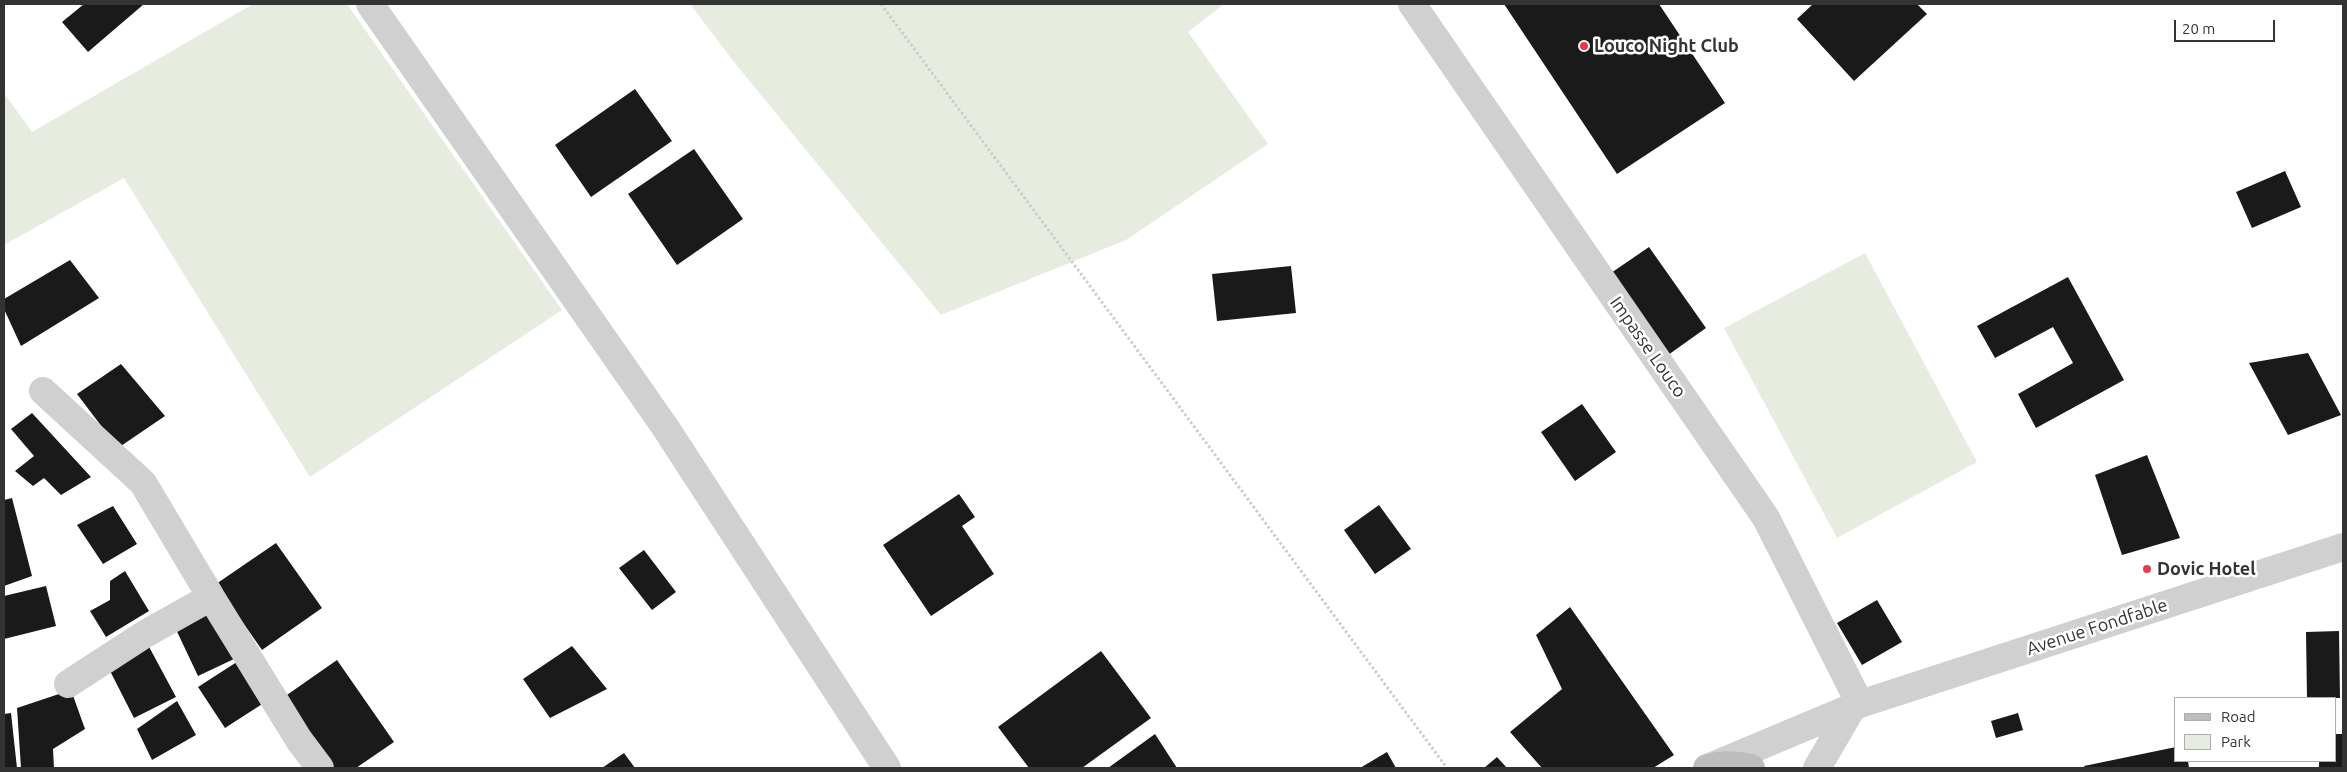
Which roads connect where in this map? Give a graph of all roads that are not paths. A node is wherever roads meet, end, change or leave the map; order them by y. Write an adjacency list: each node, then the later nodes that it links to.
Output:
1 (370, 4): 9 (street)
2 (1412, 4): 7 (street, Impasse Louco)
3 (43, 391): 5 (street)
4 (2343, 547): 7 (street, Avenue Fondfable)
5 (211, 597): 6 (street); 8 (street)
6 (68, 684)
7 (1856, 706): 10 (street, Avenue Fondfable); 12 (street)
8 (320, 768)
9 (887, 768)
10 (1707, 768): 11 (street)
11 (1751, 768)
12 (1817, 768)

